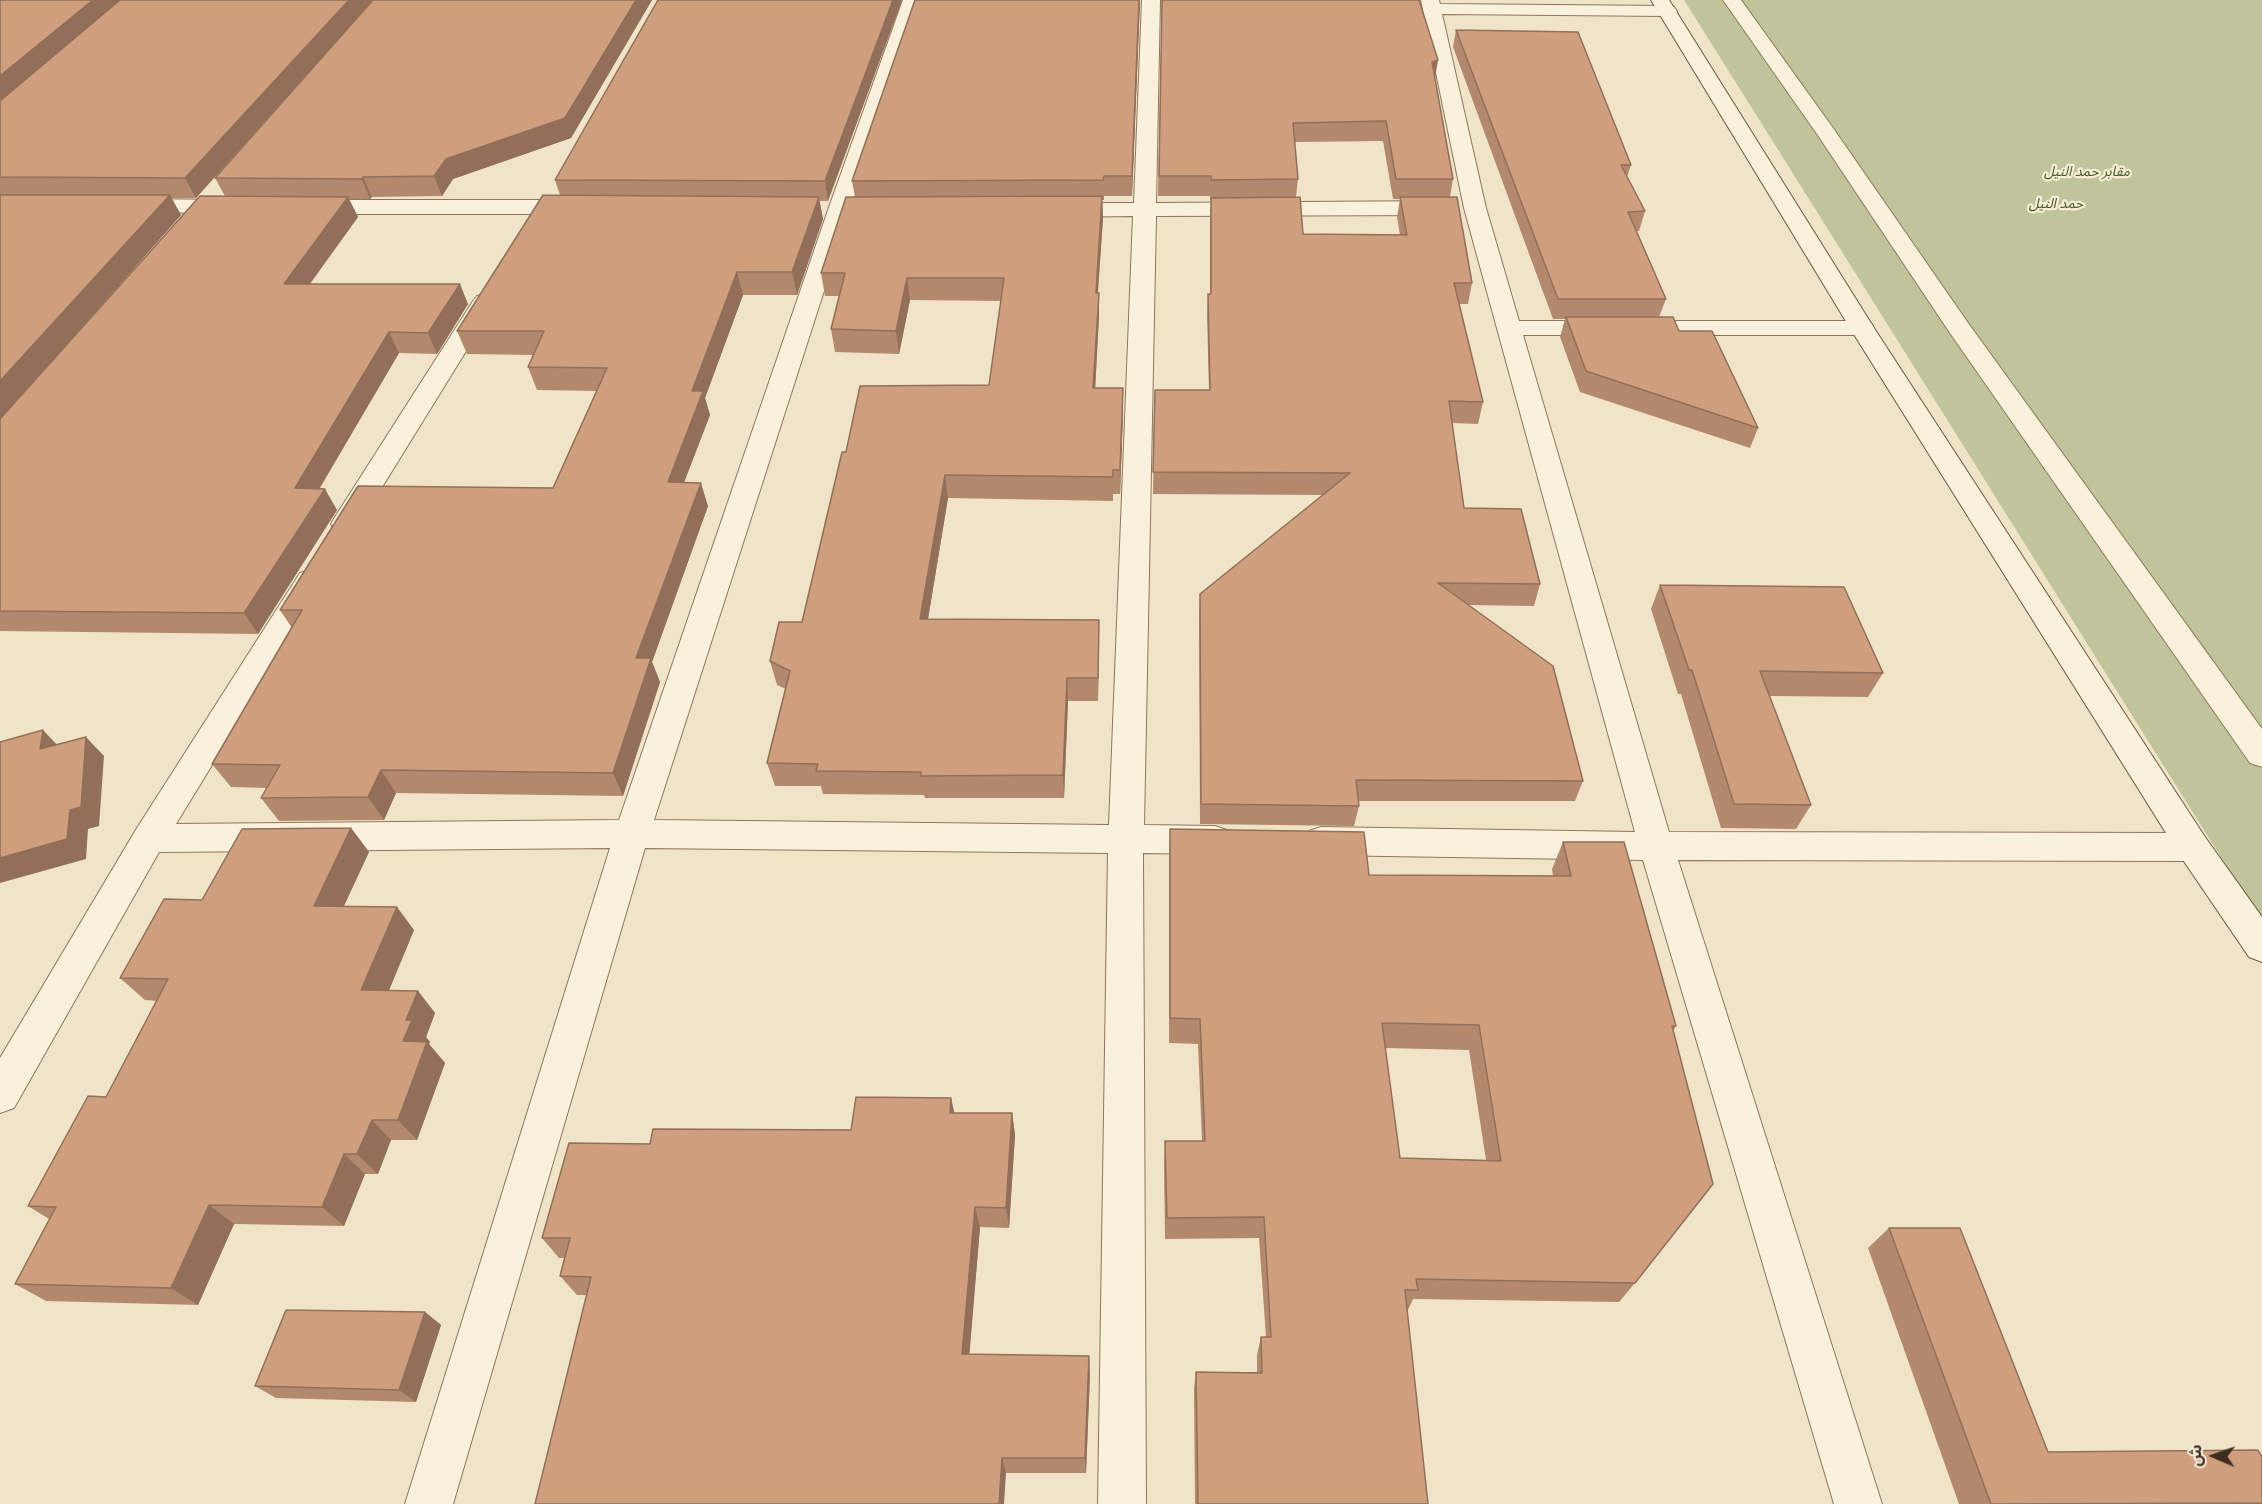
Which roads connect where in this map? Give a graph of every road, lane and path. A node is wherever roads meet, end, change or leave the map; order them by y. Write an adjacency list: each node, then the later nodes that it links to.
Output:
1 (912, 0): 23 (street)
2 (1151, 0): 16 (street)
3 (1732, 0): 22 (street)
4 (1430, 4): 5 (street); 14 (street)
5 (1664, 6): 21 (street)
6 (561, 176): 12 (street)
7 (220, 189): 9 (street)
8 (108, 206): 9 (street)
9 (204, 206): 10 (street); 17 (street)
10 (251, 207)
11 (286, 207): 12 (street)
12 (544, 207): 13 (street); 18 (street)
13 (603, 208)
14 (1475, 208): 16 (street); 20 (street)
15 (1039, 210): 16 (street)
16 (1145, 210): 25 (street)
17 (188, 224)
18 (525, 238)
19 (499, 278): 24 (street)
20 (1510, 328): 21 (street); 28 (street)
21 (1862, 328): 29 (street)
22 (2262, 754)
23 (632, 834): 24 (street); 25 (street); 32 (street)
24 (149, 838): 31 (street)
25 (1126, 839): 26 (street); 33 (street)
26 (1244, 840)
27 (1291, 841): 28 (street)
28 (1656, 846): 29 (street); 34 (street)
29 (2193, 846): 30 (street)
30 (2262, 946)
31 (0, 1095)
32 (429, 1504)
33 (1122, 1504)
34 (1858, 1504)

